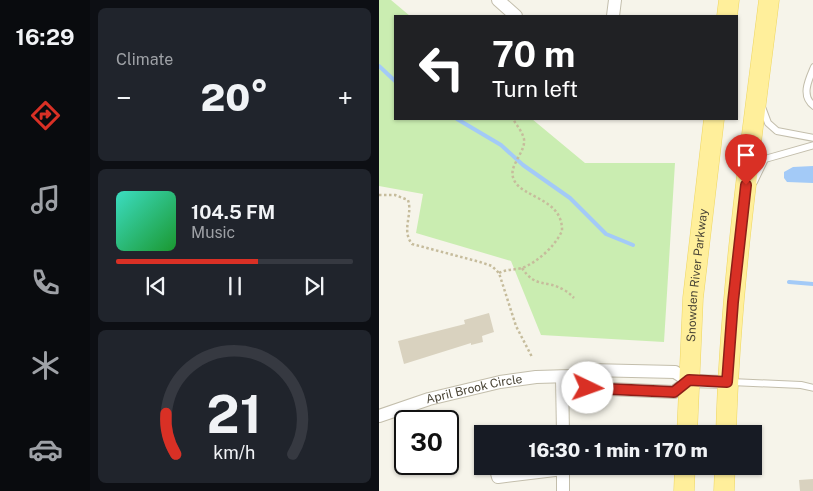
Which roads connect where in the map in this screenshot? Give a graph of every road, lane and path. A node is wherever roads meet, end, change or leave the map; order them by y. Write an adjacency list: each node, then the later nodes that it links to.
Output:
1 (497, 0): 5 (street)
2 (615, 0): 6 (street)
3 (729, 0): 7 (main road)
4 (769, 0): 9 (main road)
5 (516, 15)
6 (613, 15)
7 (727, 15)
8 (813, 67): 10 (lane)
9 (757, 95): 13 (lane); 16 (main road)
10 (813, 106)
11 (514, 120): 17 (path)
12 (714, 120): 22 (main road, Snowden River Parkway)
13 (813, 138)
14 (813, 145): 16 (lane)
15 (379, 195): 18 (path)
16 (744, 203): 23 (main road)
17 (522, 268): 18 (path); 19 (path)
18 (499, 273): 20 (path)
19 (574, 298)
20 (532, 358)
21 (567, 376): 22 (street, April Brook Circle); 22 (street, April Brook Circle); 25 (street, April Brook Circle); 26 (street)
22 (689, 380): 23 (street, April Brook Circle); 27 (main road, Snowden River Parkway)
23 (727, 382): 24 (lane); 28 (main road)
24 (813, 388)
25 (379, 416)
26 (564, 425)
27 (687, 425)
28 (726, 425)
29 (497, 475): 30 (street)
30 (512, 475)
31 (563, 475): 34 (street)
32 (685, 475): 35 (main road)
33 (725, 475): 36 (main road)
34 (563, 491)
35 (685, 491)
36 (725, 491)

